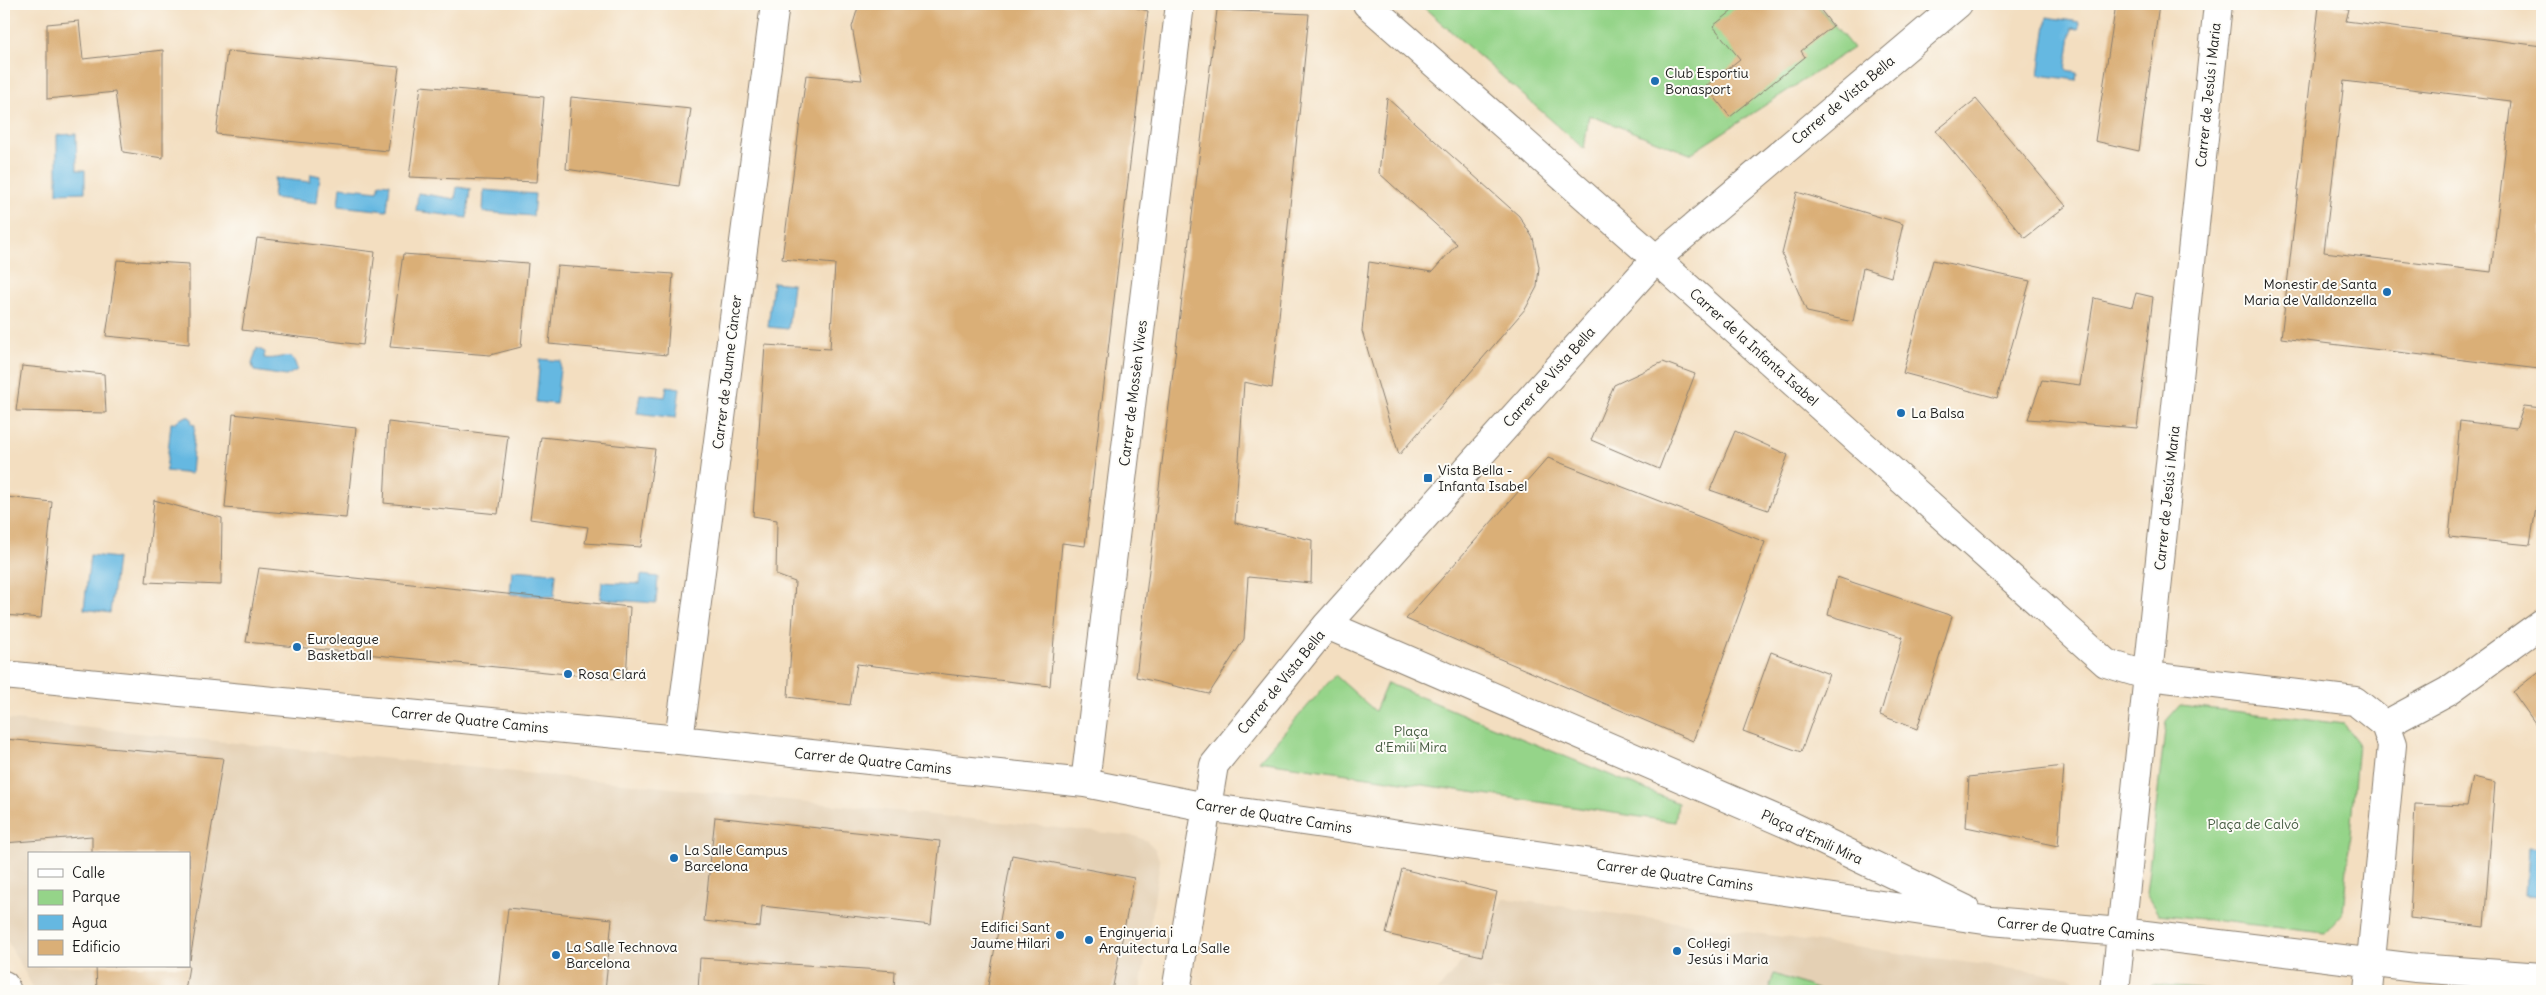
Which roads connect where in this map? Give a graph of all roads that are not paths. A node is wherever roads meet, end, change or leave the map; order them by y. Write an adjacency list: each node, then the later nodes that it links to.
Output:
1 (775, 4): 12 (street, Carrer de Jaume Càncer)
2 (1367, 4): 6 (street, Carrer de la Infanta Isabel)
3 (1958, 4): 6 (street, Carrer de Vista Bella)
4 (2218, 4): 10 (street, Carrer de Jesús i Maria)
5 (1180, 11): 13 (street, Carrer de Mossèn Vives)
6 (1656, 259): 8 (street, Carrer de Vista Bella); 10 (street, Carrer de la Infanta Isabel)
7 (2542, 623): 11 (street)
8 (1327, 625): 14 (street, Carrer de Vista Bella); 15 (street, Plaça d'Emili Mira)
9 (4, 675): 12 (street, Carrer de Quatre Camins)
10 (2149, 676): 11 (street); 16 (street, Carrer de Jesús i Maria)
11 (2385, 725): 17 (street)
12 (680, 740): 13 (street, Carrer de Quatre Camins)
13 (1085, 783): 14 (street, Carrer de Quatre Camins)
14 (1206, 807): 15 (street, Carrer de Quatre Camins); 21 (street, Carrer de Vista Bella)
15 (1991, 921): 16 (street, Carrer de Quatre Camins)
16 (2121, 932): 17 (street, Carrer de Quatre Camins); 22 (street, Carrer de Jesús i Maria)
17 (2369, 964): 18 (street, Carrer de Quatre Camins); 23 (street)
18 (2542, 977)
19 (4, 985): 20 (street)
20 (7, 991)
21 (1176, 991)
22 (2115, 991)
23 (2368, 991)

